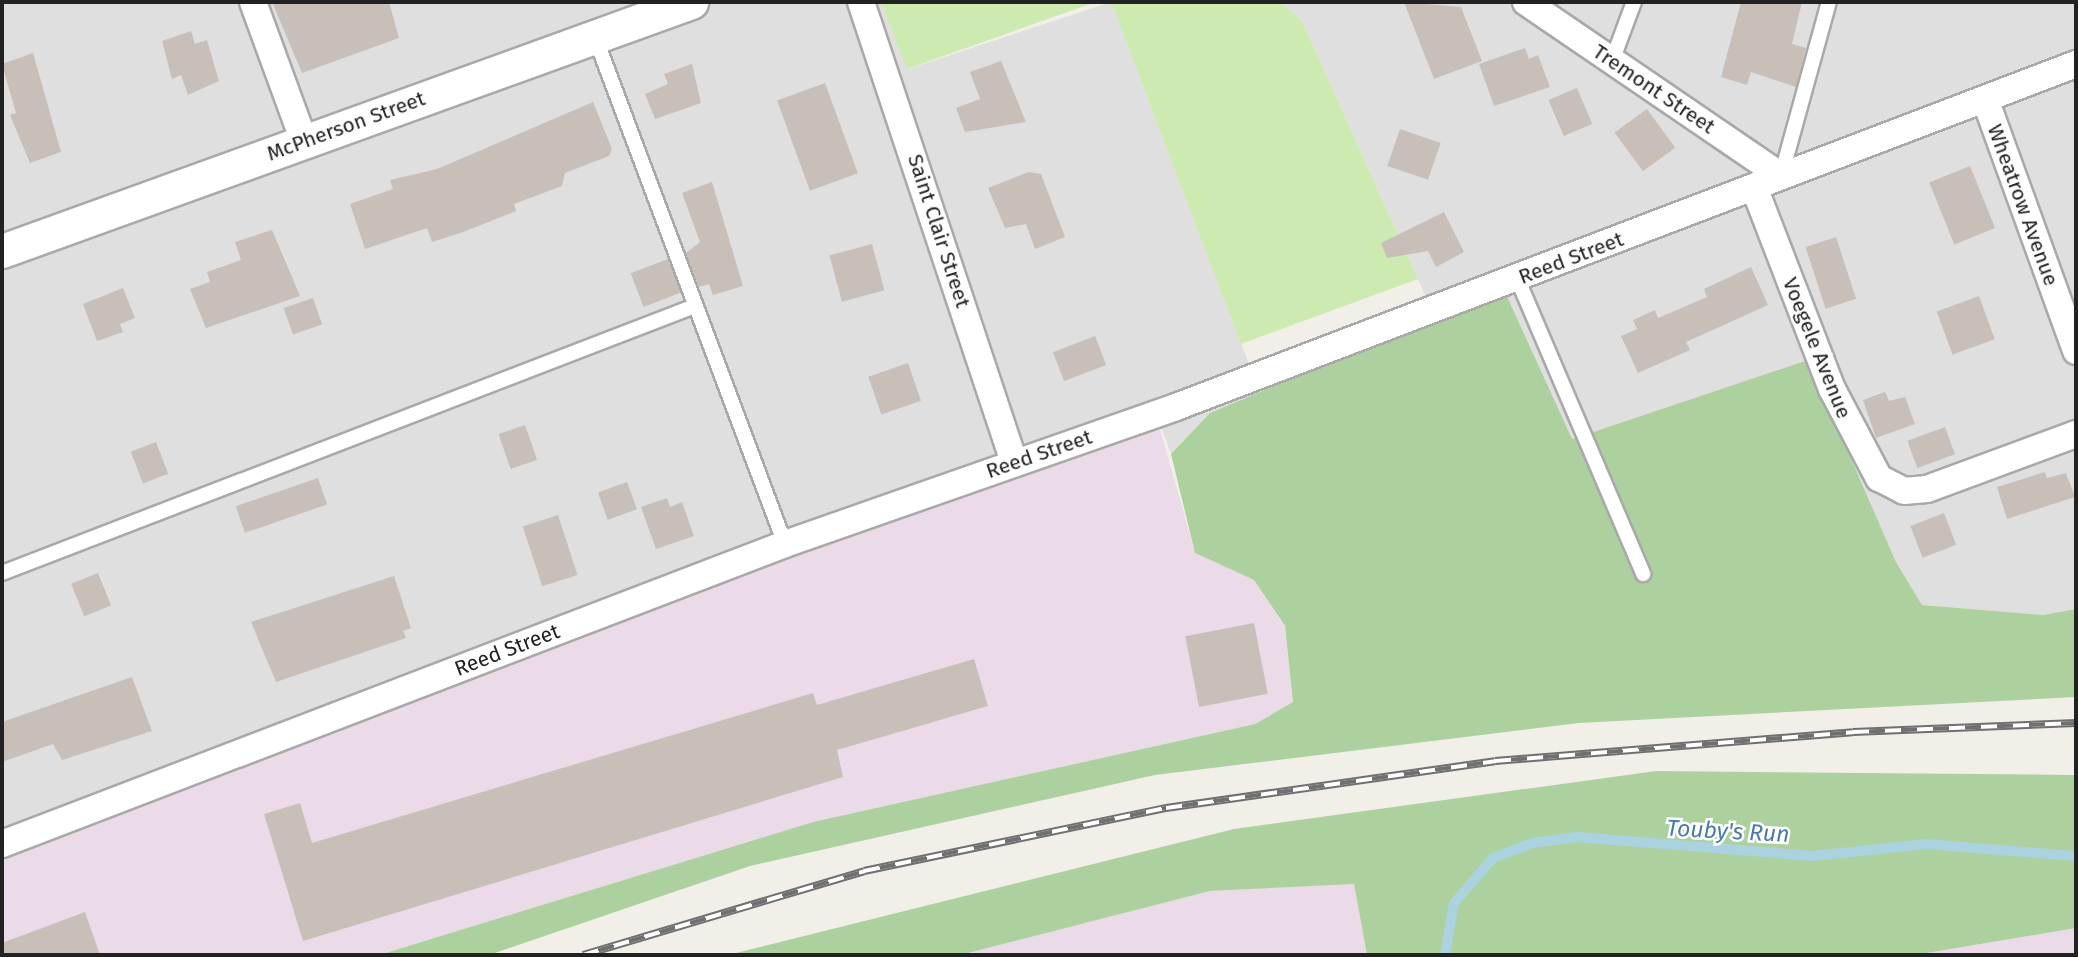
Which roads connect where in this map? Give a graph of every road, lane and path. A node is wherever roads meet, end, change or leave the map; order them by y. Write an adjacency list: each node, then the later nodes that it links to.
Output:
1 (253, 2): 11 (street)
2 (691, 2): 7 (street, McPherson Street)
3 (861, 2): 19 (street, Saint Clair Street)
4 (1526, 2): 8 (street, Tremont Street)
5 (1634, 2): 8 (lane)
6 (1829, 2): 12 (lane)
7 (595, 36): 11 (street, McPherson Street); 16 (lane)
8 (1612, 61): 12 (street, Tremont Street)
9 (2076, 64): 10 (street, Reed Street)
10 (1985, 99): 12 (street, Reed Street); 17 (street, Wheatrow Avenue)
11 (304, 141): 14 (street, McPherson Street)
12 (1782, 176): 13 (street, Reed Street)
13 (1754, 187): 15 (street, Reed Street); 18 (street, Voegele Avenue)
14 (2, 251)
15 (1517, 278): 19 (street, Reed Street); 22 (lane)
16 (692, 307): 20 (lane); 21 (lane)
17 (2076, 351)
18 (2076, 434)
19 (1014, 461): 20 (street, Reed Street)
20 (785, 544): 23 (street, Reed Street)
21 (2, 573)
22 (1643, 575)
23 (2, 844)

